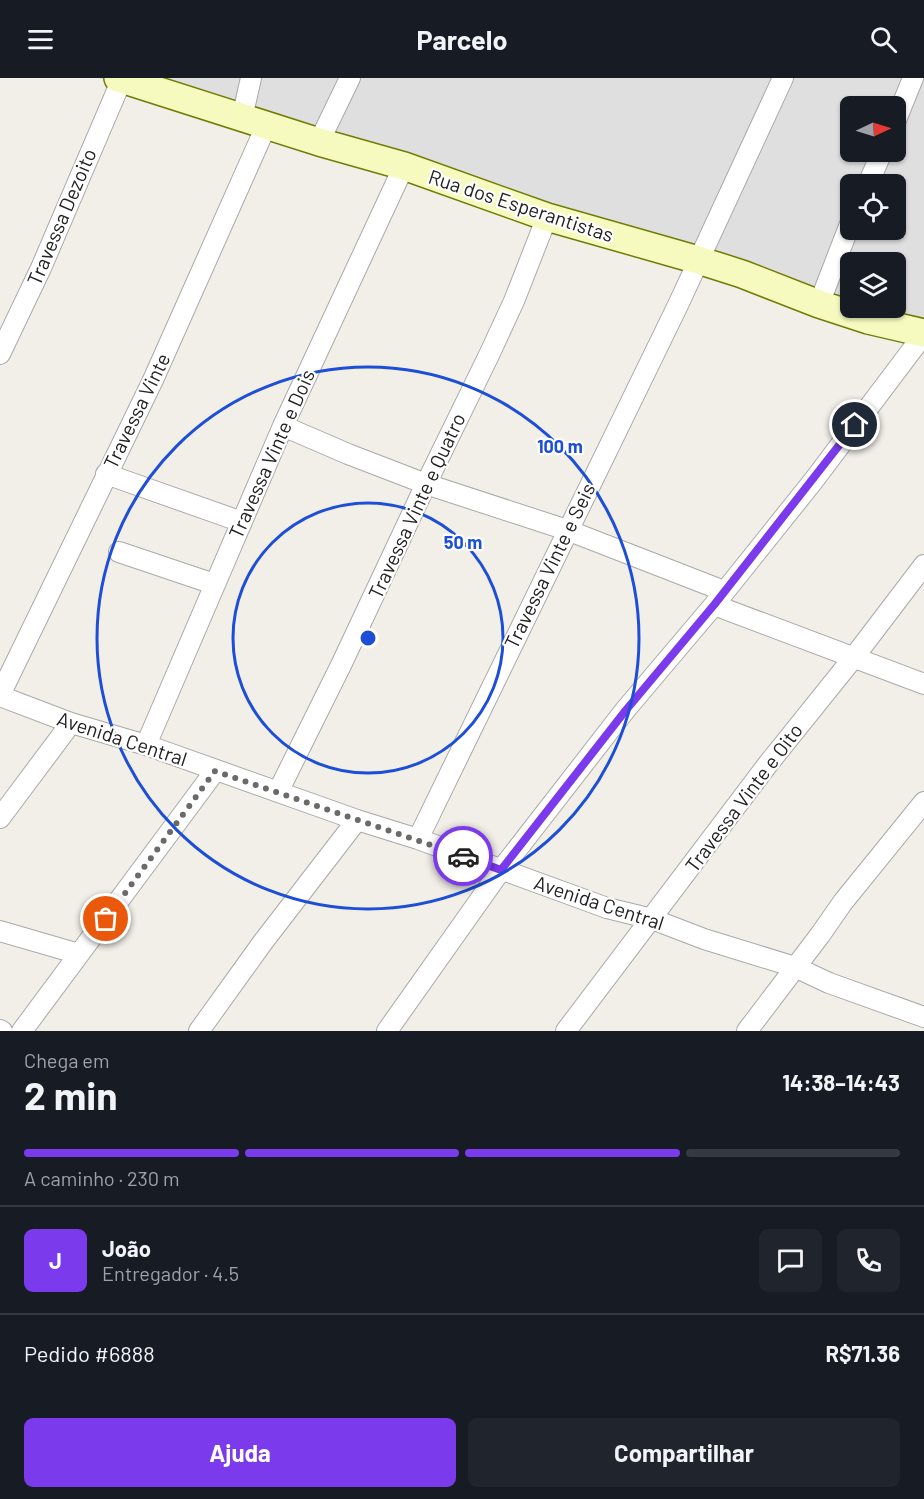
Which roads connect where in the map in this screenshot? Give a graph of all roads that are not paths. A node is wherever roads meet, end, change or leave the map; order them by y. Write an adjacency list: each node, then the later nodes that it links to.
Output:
1 (251, 78): 7 (street, Travessa Vinte)
2 (350, 78): 8 (street)
3 (783, 78): 12 (street, Travessa Vinte e Seis)
4 (913, 78): 6 (street)
5 (120, 79): 7 (main road, Rua dos Esperantistas); 14 (street, Travessa Dezoito)
6 (906, 96)
7 (255, 121): 8 (main road, Rua dos Esperantistas); 18 (street, Travessa Vinte)
8 (319, 142): 9 (main road, Rua dos Esperantistas)
9 (404, 166): 10 (main road, Rua dos Esperantistas); 17 (street, Travessa Vinte e Dois)
10 (547, 217): 12 (main road, Rua dos Esperantistas); 19 (street, Travessa Vinte e Quatro)
11 (844, 240): 13 (street)
12 (698, 260): 13 (main road, Rua dos Esperantistas); 21 (street, Travessa Vinte e Seis)
13 (819, 304): 15 (main road, Rua dos Esperantistas)
14 (8, 319): 16 (street, Travessa Dezoito)
15 (924, 334): 25 (street)
16 (0, 354)
17 (283, 426): 19 (street); 20 (street, Travessa Vinte e Dois)
18 (106, 474): 20 (street); 28 (street, Travessa Vinte)
19 (426, 484): 21 (street); 32 (street, Travessa Vinte e Quatro)
20 (242, 522): 24 (street, Travessa Vinte e Dois)
21 (567, 530): 25 (street); 36 (street, Travessa Vinte e Seis)
22 (119, 552): 24 (street)
23 (924, 565): 26 (street, Travessa Vinte e Oito)
24 (214, 584): 30 (street, Travessa Vinte e Dois)
25 (719, 598): 26 (street); 37 (street)
26 (854, 657): 27 (street); 38 (street, Travessa Vinte e Oito)
27 (924, 684)
28 (0, 695): 29 (street, Avenida Central)
29 (71, 723): 30 (street, Avenida Central); 34 (street)
30 (146, 746): 31 (street, Avenida Central)
31 (215, 771): 32 (street, Avenida Central); 40 (street)
32 (278, 792): 35 (street, Avenida Central)
33 (924, 802): 41 (street)
34 (0, 818)
35 (357, 820): 36 (street, Avenida Central); 45 (street)
36 (418, 839): 37 (street, Avenida Central)
37 (501, 870): 38 (street, Avenida Central); 46 (street)
38 (652, 920): 41 (street, Avenida Central); 47 (street, Travessa Vinte e Oito)
39 (0, 931): 40 (street)
40 (79, 954): 44 (street)
41 (795, 967): 42 (street, Avenida Central); 48 (street)
42 (924, 1017)
43 (924, 1025): 49 (street)
44 (22, 1031)
45 (200, 1031)
46 (387, 1031)
47 (566, 1031)
48 (747, 1031)
49 (920, 1031)

